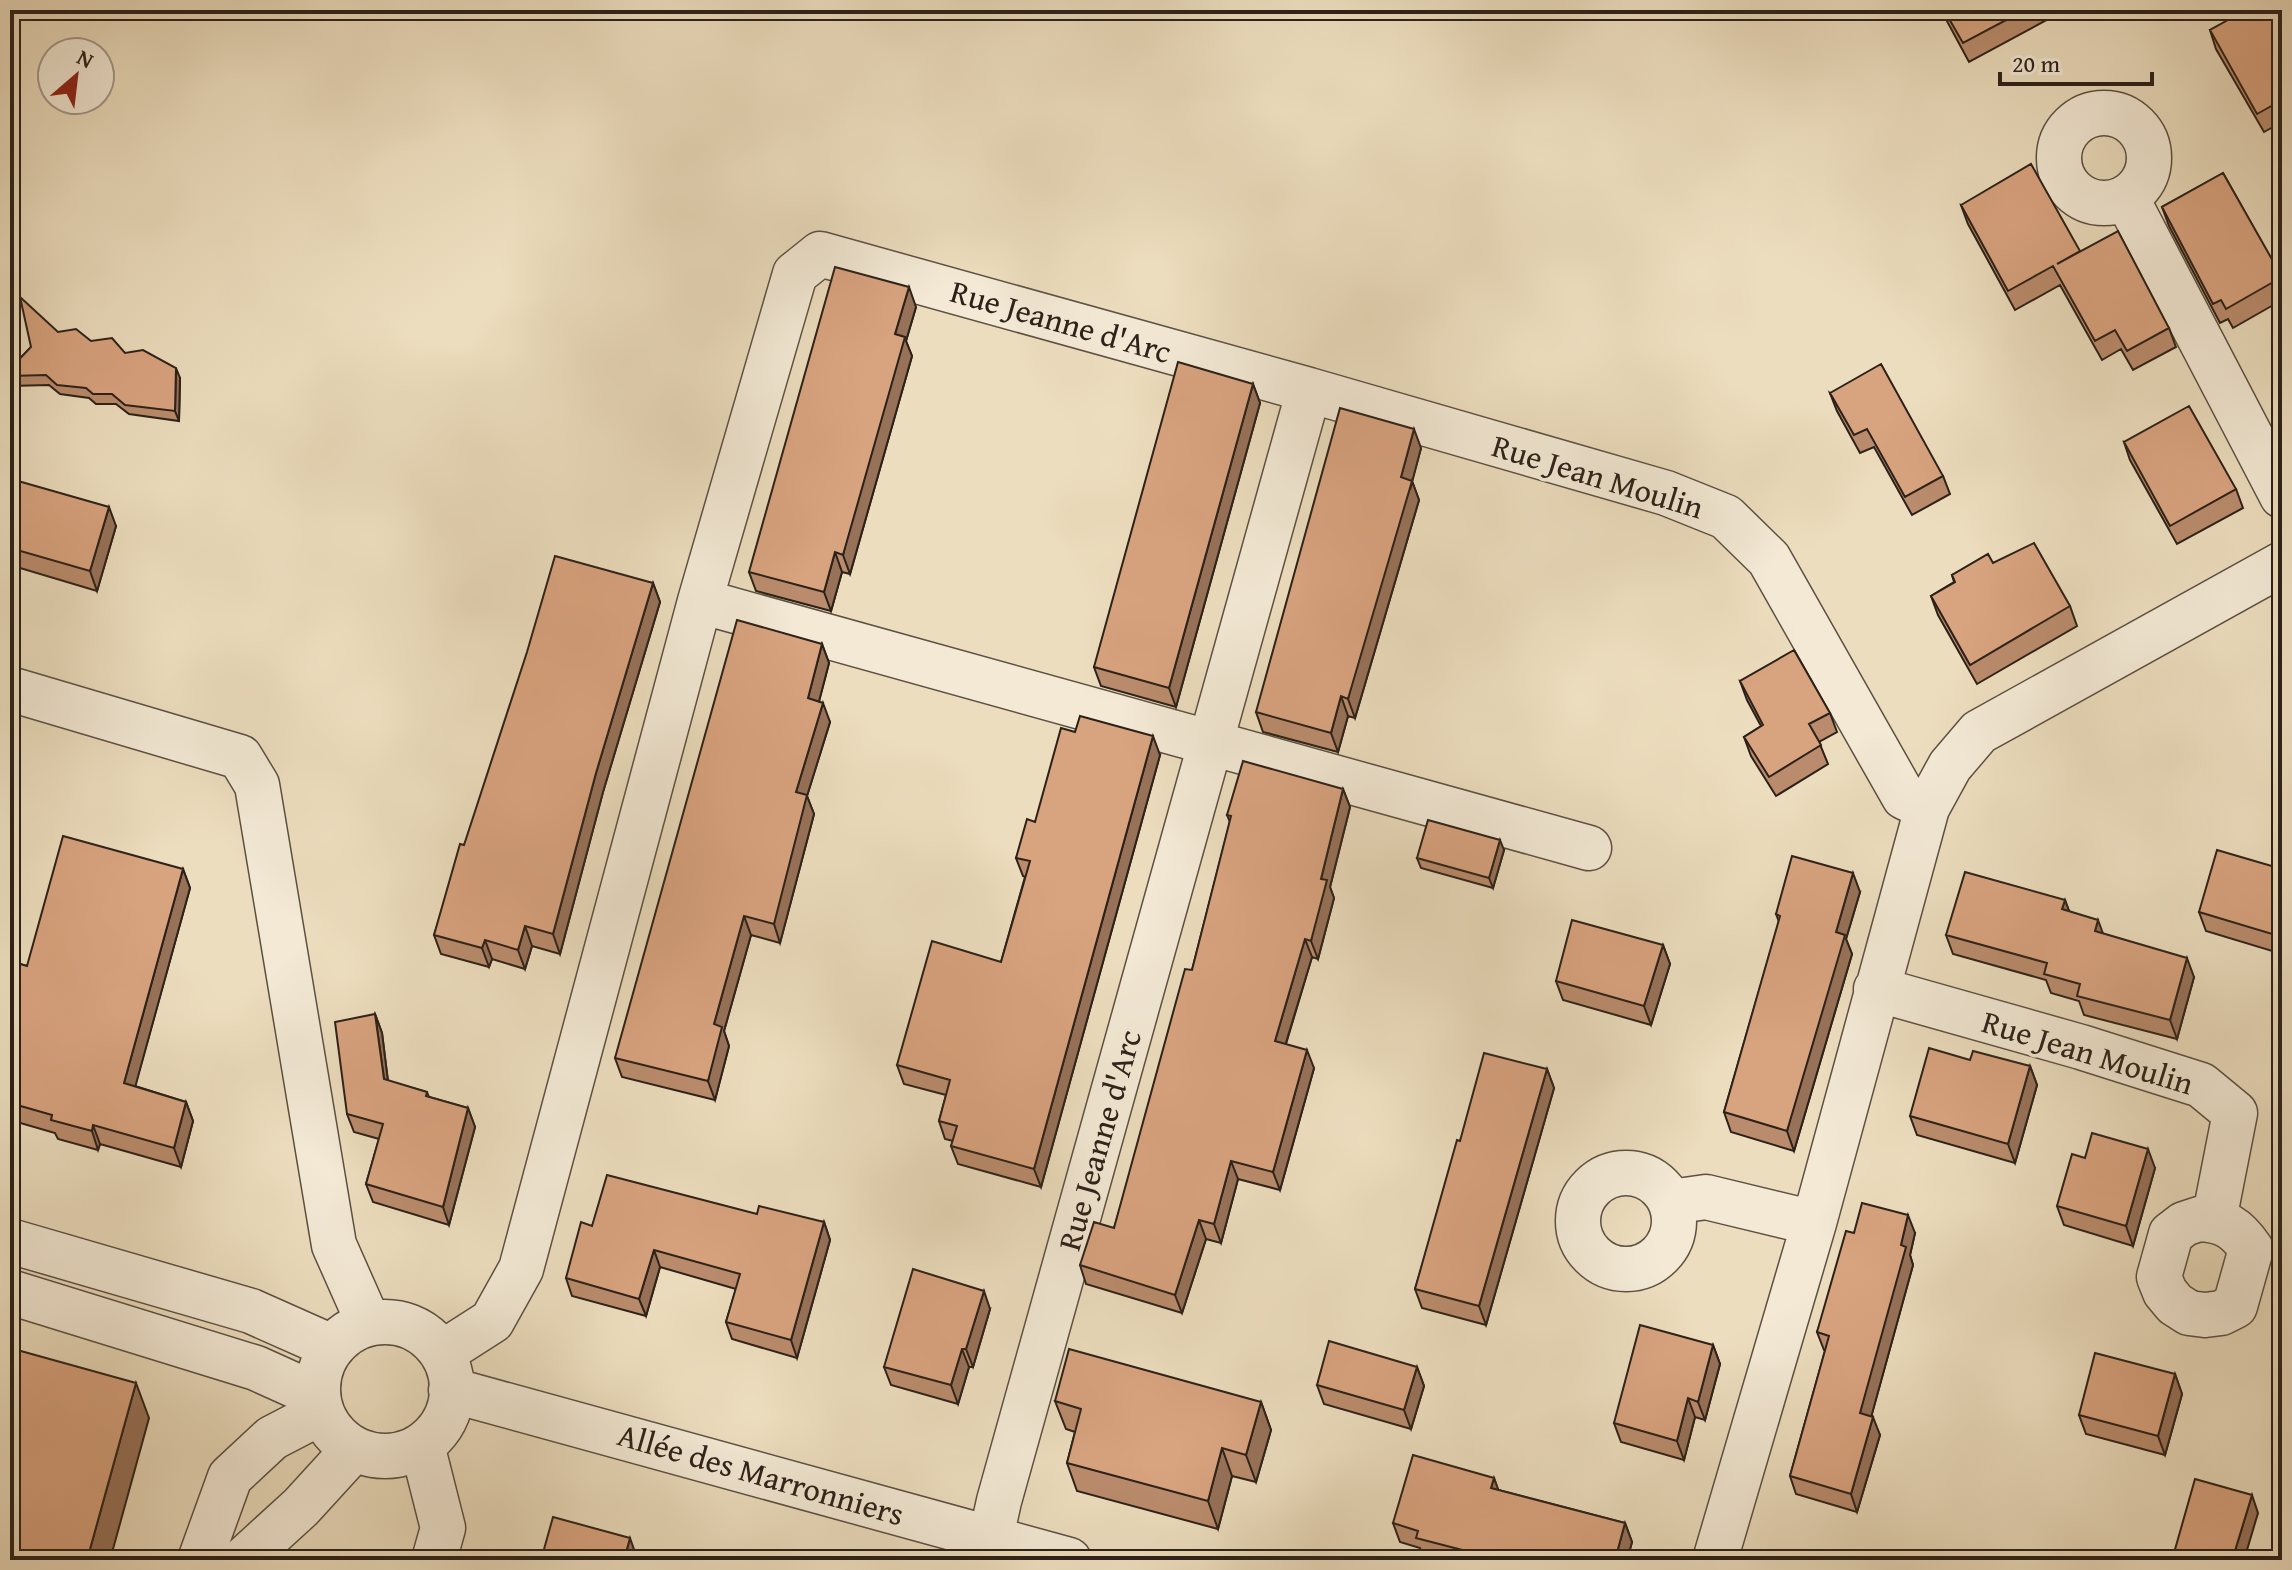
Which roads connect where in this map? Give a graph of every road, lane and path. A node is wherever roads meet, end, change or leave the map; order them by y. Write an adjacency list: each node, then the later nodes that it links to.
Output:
1 (2126, 197): 3 (street)
2 (1309, 390): 5 (street, Rue Jeanne d'Arc); 7 (street, Rue Jeanne d'Arc); 8 (street, Rue Jean Moulin)
3 (2282, 496)
4 (2282, 564): 8 (street)
5 (700, 601): 7 (street); 18 (street, Rue Jeanne d'Arc)
6 (10, 689): 16 (street)
7 (1210, 742): 9 (street); 22 (street, Rue Jeanne d'Arc)
8 (1927, 808): 10 (street)
9 (1589, 848)
10 (1876, 989): 12 (street, Rue Jean Moulin); 13 (street)
11 (1671, 1202): 13 (street)
12 (2214, 1220)
13 (1814, 1223): 27 (street)
14 (10, 1241): 17 (street)
15 (10, 1292): 19 (street)
16 (369, 1324): 17 (street); 18 (street)
17 (332, 1347): 19 (street)
18 (447, 1371): 20 (street); 22 (street, Allée des Marronniers)
19 (320, 1404): 21 (street); 23 (street)
20 (422, 1445): 21 (street); 25 (street)
21 (354, 1449): 24 (street)
22 (989, 1549): 26 (street, Allée des Marronniers)
23 (200, 1560)
24 (243, 1560)
25 (434, 1560)
26 (1069, 1560)
27 (1715, 1560)

